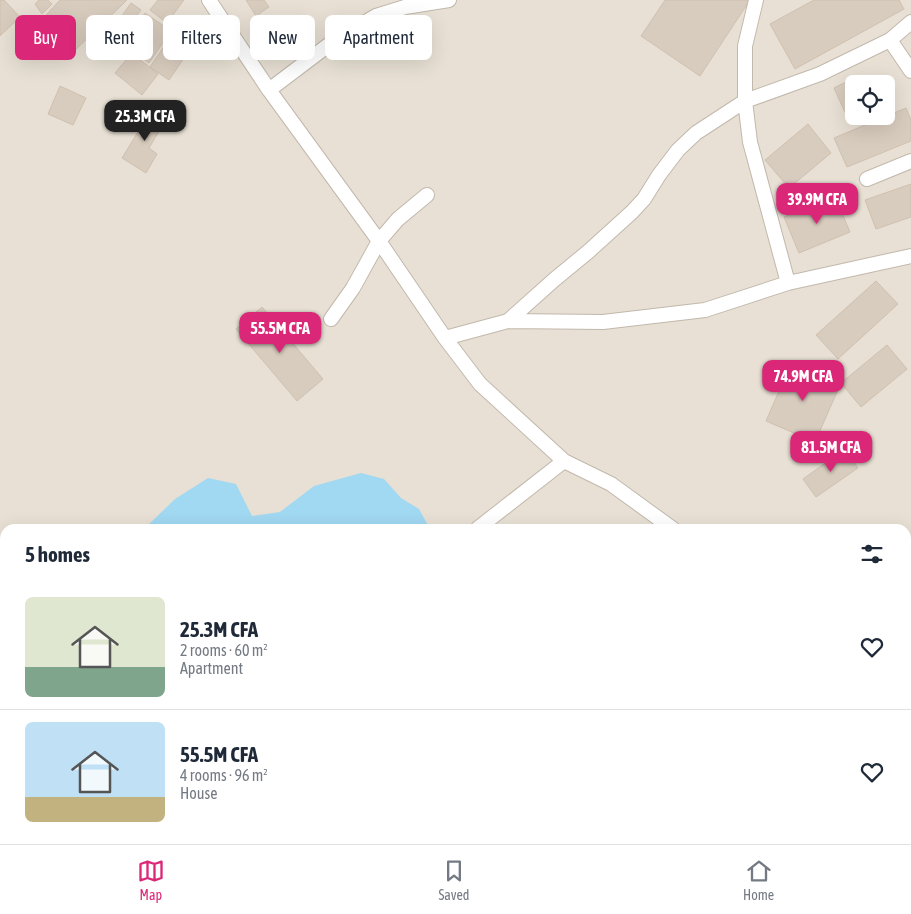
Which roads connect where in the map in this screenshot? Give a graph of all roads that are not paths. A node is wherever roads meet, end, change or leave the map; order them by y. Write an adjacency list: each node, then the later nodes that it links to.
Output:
1 (209, 0): 7 (street)
2 (449, 0): 7 (street)
3 (756, 0): 8 (street)
4 (911, 22): 5 (street)
5 (890, 40): 6 (street); 8 (street)
6 (911, 71)
7 (269, 90): 12 (street)
8 (745, 101): 14 (street); 16 (street)
9 (911, 161): 10 (street)
10 (867, 179)
11 (427, 195): 12 (street)
12 (379, 241): 15 (street); 17 (street)
13 (911, 256): 14 (street)
14 (788, 283): 16 (street)
15 (331, 319)
16 (508, 321): 17 (street)
17 (444, 338): 18 (street)
18 (564, 461): 19 (street); 20 (street)
19 (483, 524)
20 (666, 524)

